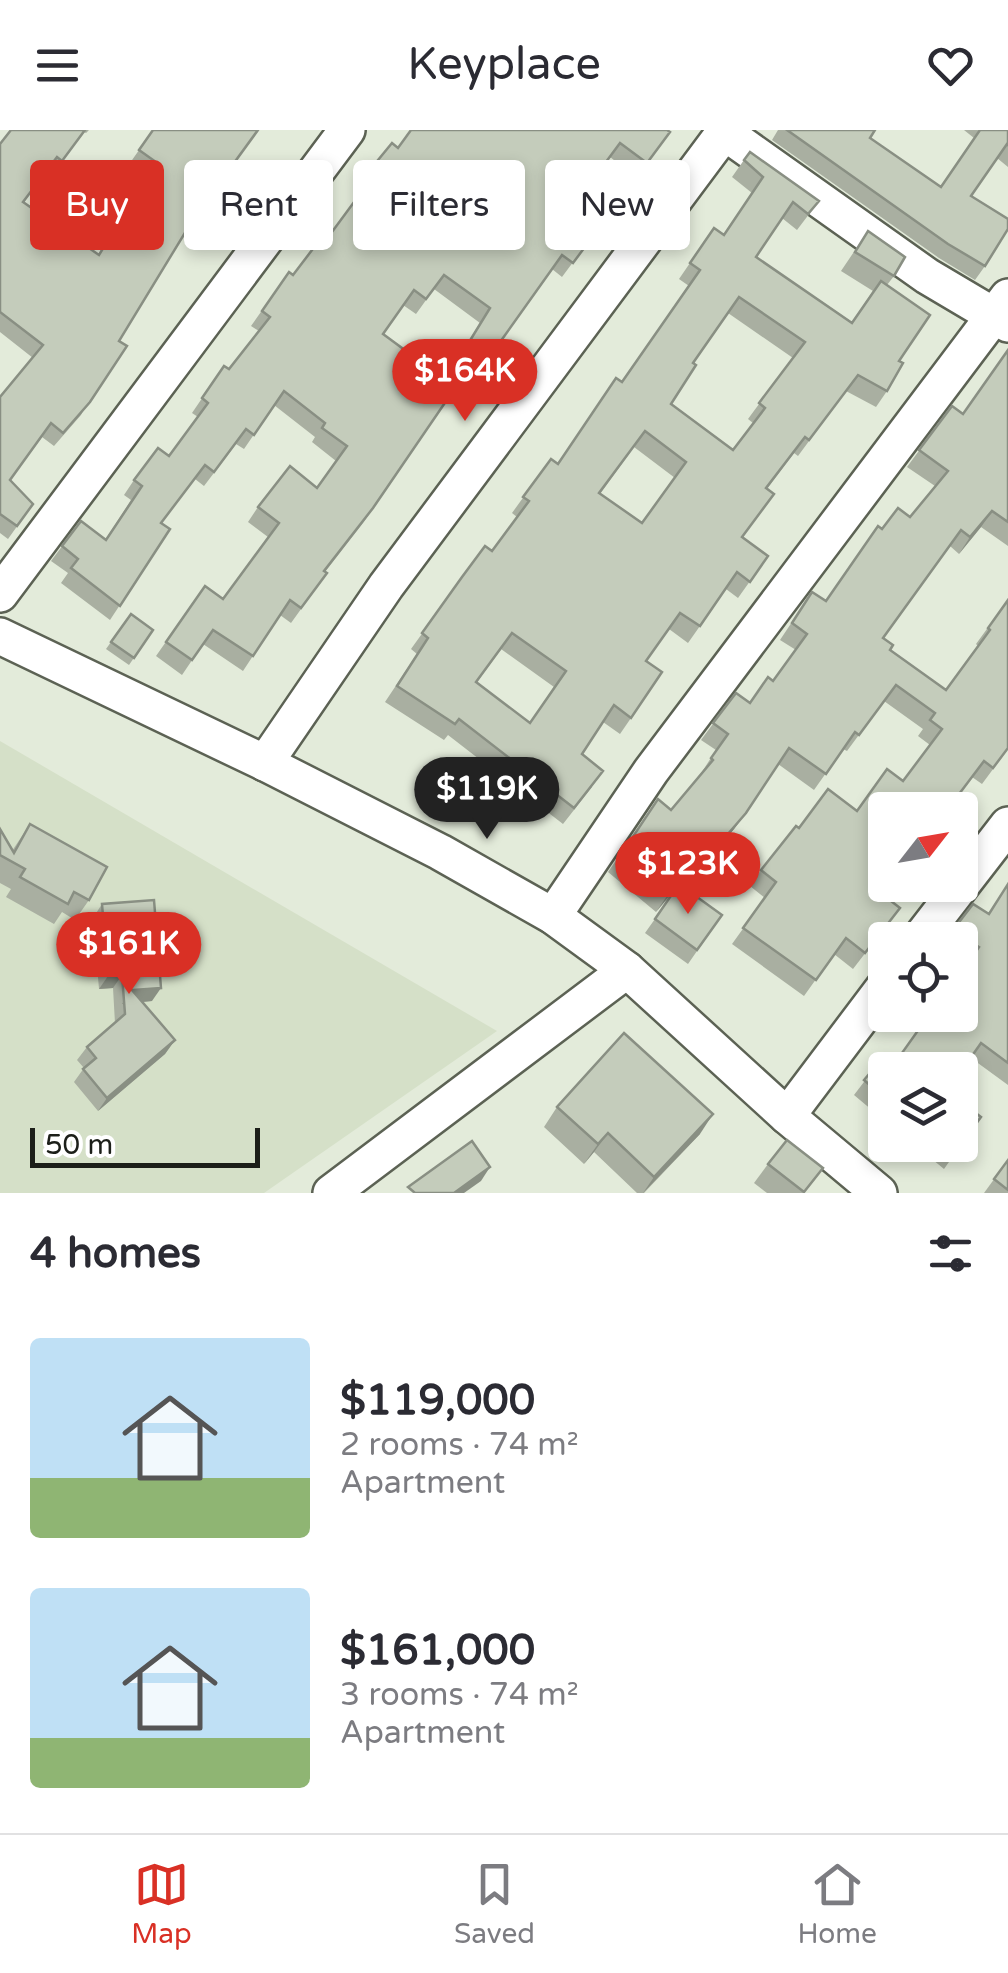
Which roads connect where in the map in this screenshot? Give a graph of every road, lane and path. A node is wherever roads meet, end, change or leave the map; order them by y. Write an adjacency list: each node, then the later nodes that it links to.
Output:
1 (346, 130): 4 (street)
2 (714, 134): 3 (street); 6 (street)
3 (1003, 312): 8 (street)
4 (0, 594)
5 (0, 636): 6 (street)
6 (265, 764): 8 (street)
7 (1008, 825): 9 (street)
8 (553, 916): 10 (street)
9 (934, 922)
10 (627, 970): 12 (street); 13 (street)
11 (868, 1009): 12 (street)
12 (787, 1116): 14 (street)
13 (331, 1193)
14 (879, 1193)

